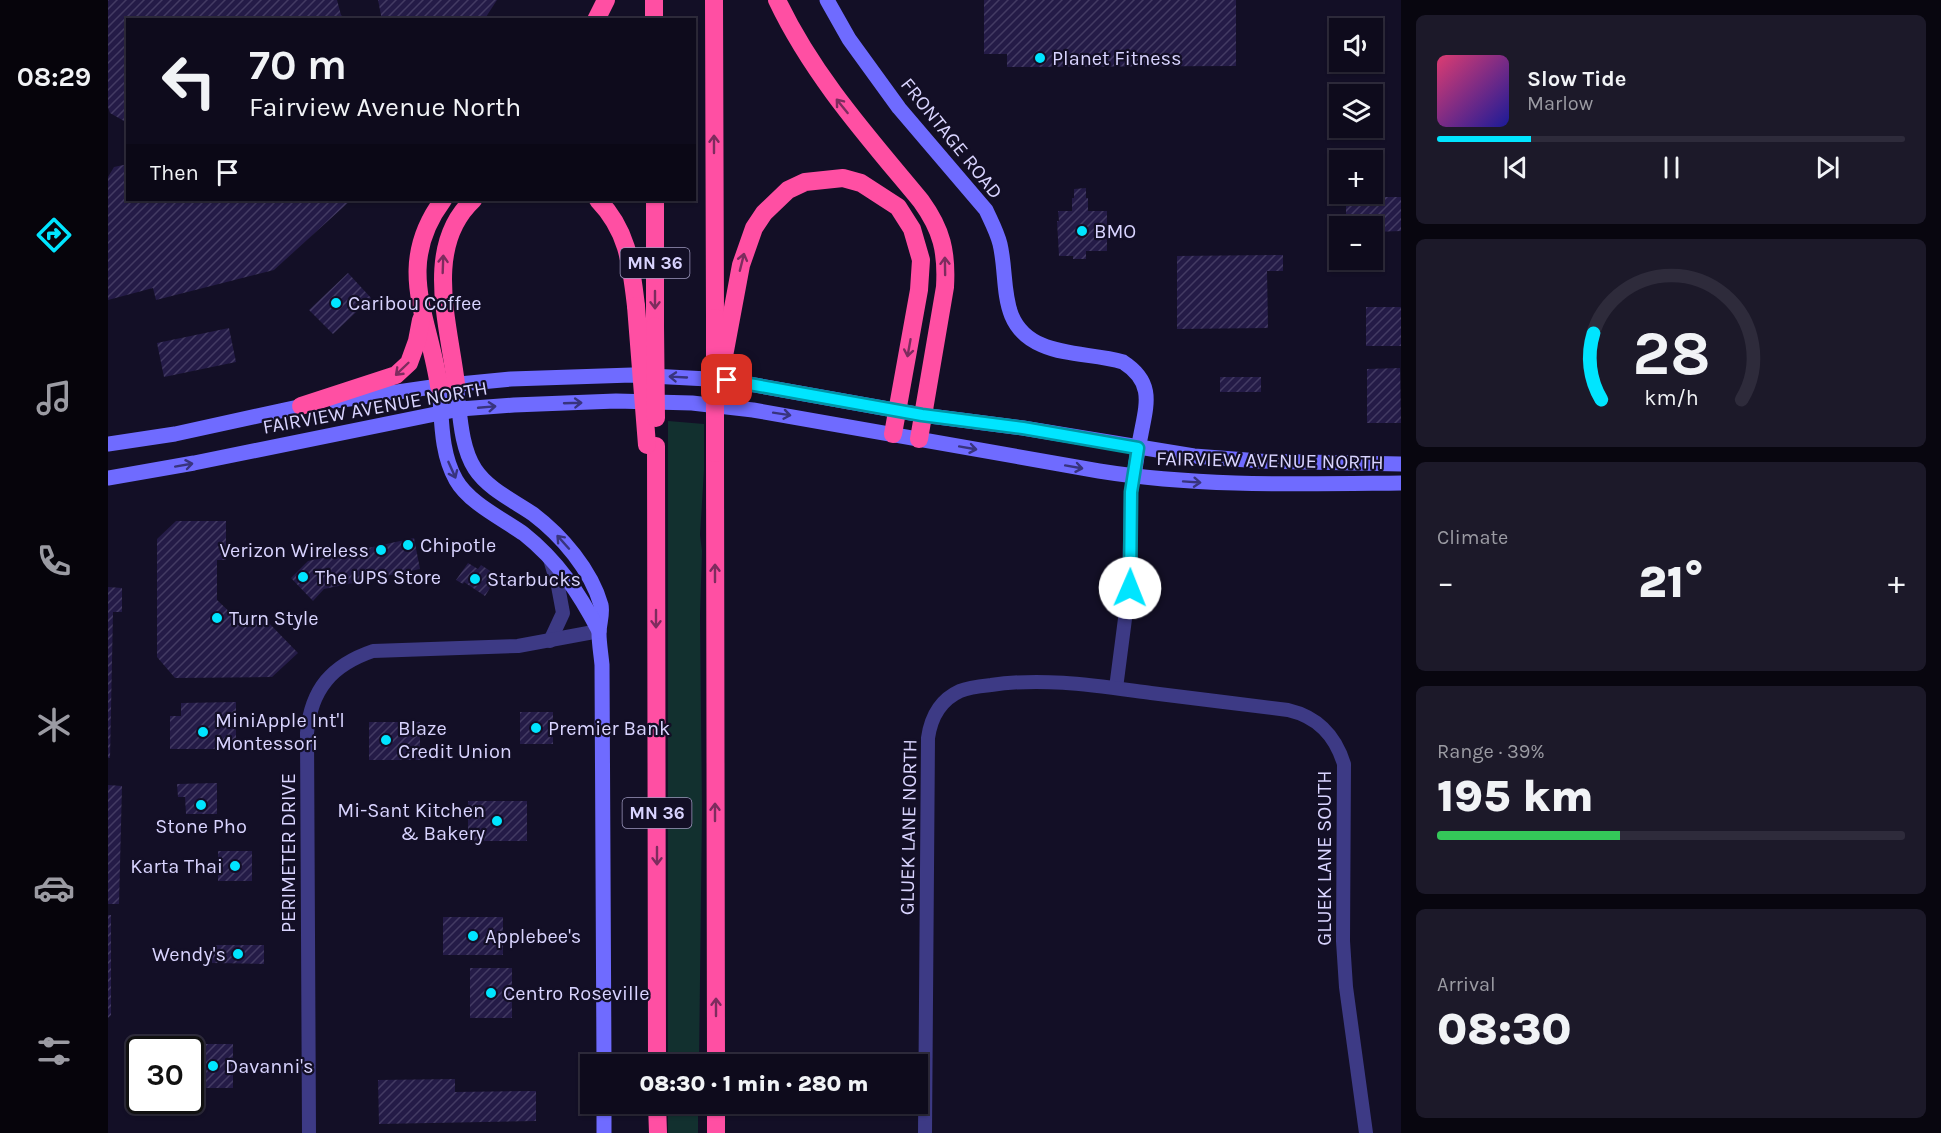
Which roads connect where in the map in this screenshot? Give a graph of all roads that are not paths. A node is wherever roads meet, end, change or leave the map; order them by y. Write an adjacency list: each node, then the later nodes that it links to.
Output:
1 (606, 0): 6 (highway)
2 (654, 0): 7 (highway)
3 (714, 0): 13 (highway, MN 36, one-way to 3)
4 (777, 0): 19 (highway, one-way to 4)
5 (827, 0): 24 (street, FRONTAGE ROAD)
6 (597, 18)
7 (654, 18)
8 (442, 201): 12 (highway)
9 (472, 201): 14 (highway, one-way to 9)
10 (599, 201): 23 (highway, bridge)
11 (655, 201): 23 (highway, MN 36, one-way to 23, bridge)
12 (422, 315): 14 (highway); 15 (highway, one-way to 15)
13 (723, 319): 17 (highway, one-way to 17); 35 (highway, MN 36, one-way to 13, bridge)
14 (448, 385): 15 (street, FAIRVIEW AVENUE NORTH); 16 (street); 17 (street, FAIRVIEW AVENUE NORTH, one-way to 14); 18 (street)
15 (302, 406): 22 (street, FAIRVIEW AVENUE NORTH)
16 (460, 409): 18 (street, FAIRVIEW AVENUE NORTH); 20 (street, FAIRVIEW AVENUE NORTH, one-way to 20); 30 (street, one-way to 16)
17 (899, 409): 19 (street, FAIRVIEW AVENUE NORTH); 20 (highway)
18 (442, 413): 27 (street, FAIRVIEW AVENUE NORTH, one-way to 18); 29 (street, one-way to 29)
19 (922, 415): 21 (highway); 24 (street, FAIRVIEW AVENUE NORTH)
20 (893, 434): 21 (street, FAIRVIEW AVENUE NORTH)
21 (919, 439): 26 (street, FAIRVIEW AVENUE NORTH, one-way to 26)
22 (108, 444)
23 (651, 445): 34 (highway, MN 36, one-way to 34)
24 (1138, 448): 25 (street, FAIRVIEW AVENUE NORTH); 26 (street, FRONTAGE ROAD)
25 (1401, 464)
26 (1134, 477): 28 (street, FAIRVIEW AVENUE NORTH, one-way to 28); 32 (street)
27 (108, 478)
28 (1401, 483)
29 (549, 557): 30 (street); 31 (street)
30 (599, 631): 31 (street, PERIMETER DRIVE); 33 (street)
31 (550, 641): 39 (street, PERIMETER DRIVE)
32 (1116, 688): 43 (street, GLUEK LANE NORTH); 44 (street, GLUEK LANE SOUTH)
33 (604, 1054)
34 (657, 1054)
35 (716, 1054)
36 (604, 1114): 40 (street)
37 (657, 1114): 41 (highway)
38 (716, 1114): 42 (highway)
39 (309, 1133)
40 (604, 1133)
41 (658, 1133)
42 (716, 1133)
43 (925, 1133)
44 (1366, 1133)

